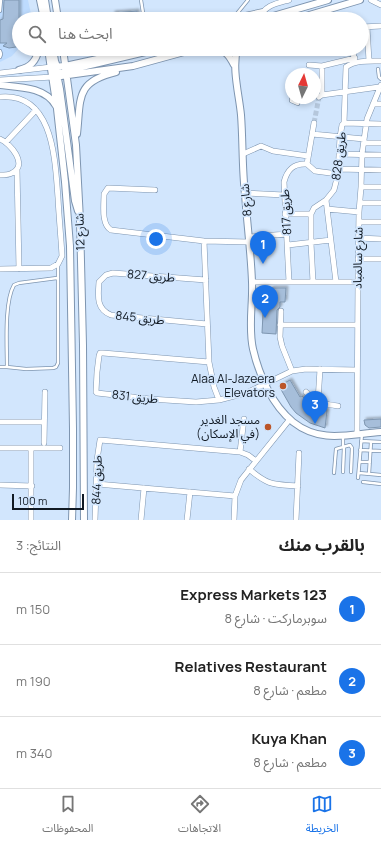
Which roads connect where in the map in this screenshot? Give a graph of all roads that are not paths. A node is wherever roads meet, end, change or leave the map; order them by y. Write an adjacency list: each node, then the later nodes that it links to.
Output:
1 (55, 0): 15 (street)
2 (141, 0): 16 (lane)
3 (248, 0): 17 (lane)
4 (289, 0): 11 (street)
5 (328, 0): 19 (street)
6 (360, 0): 20 (street)
7 (371, 0): 10 (street)
8 (1, 1): 12 (lane)
9 (42, 1): 13 (street); 14 (street)
10 (381, 5)
11 (264, 10): 18 (lane)
12 (0, 11)
13 (43, 12)
14 (46, 12)
15 (57, 12)
16 (143, 12)
17 (238, 12)
18 (254, 12)
19 (287, 12)
20 (320, 12)
21 (381, 26): 22 (street)
22 (369, 27)
23 (0, 51): 35 (lane)
24 (37, 56): 45 (street)
25 (50, 56): 42 (street)
26 (53, 56): 42 (street)
27 (62, 56): 48 (street, شارع 12)
28 (118, 56): 48 (street)
29 (130, 56): 48 (street)
30 (169, 56): 40 (street)
31 (228, 56): 43 (street)
32 (235, 56): 43 (street, شارع 8)
33 (354, 56): 36 (street)
34 (368, 56): 37 (street)
35 (0, 58)
36 (354, 60): 37 (street); 41 (street); 53 (street, طريق 828)
37 (369, 61): 38 (street)
38 (381, 61)
39 (309, 65): 41 (street)
40 (133, 66): 48 (street); 70 (street)
41 (322, 66): 46 (street)
42 (54, 67): 45 (street); 48 (street); 48 (street)
43 (235, 67): 71 (street, شارع 8)
44 (378, 69): 49 (lane)
45 (19, 70): 47 (street)
46 (321, 70)
47 (0, 73)
48 (61, 73): 50 (street); 58 (street, شارع 12); 70 (street, شارع 12); 94 (street)
49 (381, 79)
50 (0, 80)
51 (0, 85): 58 (street)
52 (380, 89): 53 (street); 56 (street, شارع سالمباد)
53 (344, 91): 54 (street); 61 (street, طريق 828)
54 (321, 96)
55 (0, 97): 59 (street)
56 (373, 104): 57 (street); 62 (street, شارع سالمباد)
57 (381, 104)
58 (57, 109): 175 (street, شارع 12)
59 (36, 110): 68 (street); 107 (street)
60 (314, 123): 64 (street)
61 (344, 124): 62 (street); 65 (street, طريق 828)
62 (366, 124): 63 (street); 67 (street, شارع سالمباد)
63 (381, 124)
64 (312, 134): 65 (street); 75 (street)
65 (340, 137): 67 (street); 72 (street, طريق 828)
66 (0, 139): 68 (street)
67 (364, 141): 69 (street); 73 (street, شارع سالمباد)
68 (6, 142): 77 (street)
69 (381, 143)
70 (76, 146): 94 (street, شارع 12)
71 (243, 154): 75 (street); 85 (street, شارع 8)
72 (339, 154): 73 (street); 80 (street, طريق 828)
73 (362, 154): 74 (street); 78 (street, شارع سالمباد)
74 (381, 155)
75 (308, 156): 76 (street)
76 (306, 164): 80 (street); 86 (street, طريق 817)
77 (17, 169): 81 (street); 109 (street)
78 (361, 169): 79 (street); 80 (street); 82 (street, شارع سالمباد)
79 (381, 170)
80 (338, 172): 87 (street, طريق 828)
81 (0, 175)
82 (361, 187): 83 (street); 88 (street, شارع سالمباد)
83 (381, 187)
84 (155, 190): 102 (street)
85 (244, 193): 86 (street); 100 (street, شارع 8)
86 (284, 195): 92 (street, طريق 817)
87 (326, 200): 90 (street); 93 (street)
88 (360, 203): 89 (street); 91 (street, شارع سالمباد)
89 (381, 203)
90 (327, 209): 91 (street); 101 (street)
91 (359, 212): 95 (street, شارع سالمباد)
92 (285, 214): 93 (street); 97 (street, طريق 817)
93 (311, 214): 103 (street)
94 (80, 220): 176 (street, شارع 12)
95 (359, 222): 96 (street); 98 (street, شارع سالمباد)
96 (381, 222)
97 (287, 234): 100 (street); 104 (street, طريق 817)
98 (358, 238): 99 (street); 105 (street, شارع سالمباد)
99 (381, 239)
100 (249, 240): 102 (street); 113 (street, شارع 8)
101 (331, 240): 103 (street, طريق 817); 116 (street)
102 (204, 241): 111 (street)
103 (311, 243): 104 (street, طريق 817); 115 (street)
104 (288, 245): 114 (street, طريق 817)
105 (358, 259): 106 (street); 117 (street, شارع سالمباد)
106 (381, 259)
107 (58, 264): 109 (street); 110 (lane)
108 (0, 269): 109 (street)
109 (19, 269)
110 (58, 278): 124 (lane); 124 (lane)
111 (206, 280): 112 (street, طريق 827); 119 (street)
112 (99, 282): 119 (street, طريق 845)
113 (252, 282): 114 (street); 128 (street, شارع 8)
114 (289, 282): 115 (street)
115 (313, 282): 116 (street)
116 (336, 282): 117 (street)
117 (358, 282): 121 (street, شارع سالمباد)
118 (281, 311): 120 (street)
119 (207, 324): 122 (street)
120 (280, 325): 121 (street); 127 (street)
121 (357, 325): 126 (street, شارع سالمباد)
122 (209, 362): 131 (street); 131 (street, طريق 831)
123 (0, 367): 124 (lane)
124 (7, 367)
125 (320, 369): 126 (street, طريق 831); 127 (street, طريق 831); 132 (street)
126 (357, 370): 139 (street, شارع سالمباد)
127 (292, 371): 128 (street, طريق 831)
128 (266, 384): 131 (street, طريق 831); 135 (street, شارع 8)
129 (44, 392): 137 (street)
130 (306, 392): 132 (street)
131 (219, 400)
132 (318, 401): 133 (street)
133 (338, 406)
134 (244, 419): 151 (street)
135 (290, 419): 140 (street, شارع 8); 154 (street)
136 (0, 422): 137 (street)
137 (44, 422): 144 (street)
138 (381, 432): 139 (street, شارع 8)
139 (359, 434): 140 (street, شارع 8); 141 (lane)
140 (343, 436): 145 (lane)
141 (361, 441): 142 (lane); 149 (lane)
142 (371, 442): 143 (lane); 150 (lane)
143 (381, 442)
144 (44, 443)
145 (344, 447): 158 (lane); 159 (lane); 160 (lane)
146 (0, 448): 147 (street)
147 (31, 448): 148 (street); 169 (street)
148 (60, 448)
149 (360, 450): 150 (lane); 155 (lane)
150 (370, 451): 152 (lane); 156 (lane)
151 (240, 452): 154 (street); 166 (street, طريق 844)
152 (381, 452)
153 (299, 453): 170 (street)
154 (256, 461): 157 (street)
155 (360, 462): 156 (lane); 161 (lane)
156 (370, 462): 162 (lane)
157 (249, 469): 170 (street); 173 (street)
158 (343, 472)
159 (351, 472)
160 (334, 473)
161 (359, 473): 162 (lane); 164 (lane)
162 (369, 474): 163 (lane)
163 (381, 475)
164 (358, 478)
165 (363, 482): 167 (lane)
166 (97, 484): 171 (street); 177 (street, طريق 844)
167 (381, 484)
168 (0, 485): 169 (street)
169 (32, 486): 174 (street)
170 (298, 486): 181 (street)
171 (144, 488): 172 (street); 178 (street)
172 (190, 492): 173 (street); 179 (street)
173 (235, 496): 180 (street)
174 (31, 520)
175 (72, 520)
176 (84, 520)
177 (95, 520)
178 (141, 520)
179 (187, 520)
180 (234, 520)
181 (296, 520)

